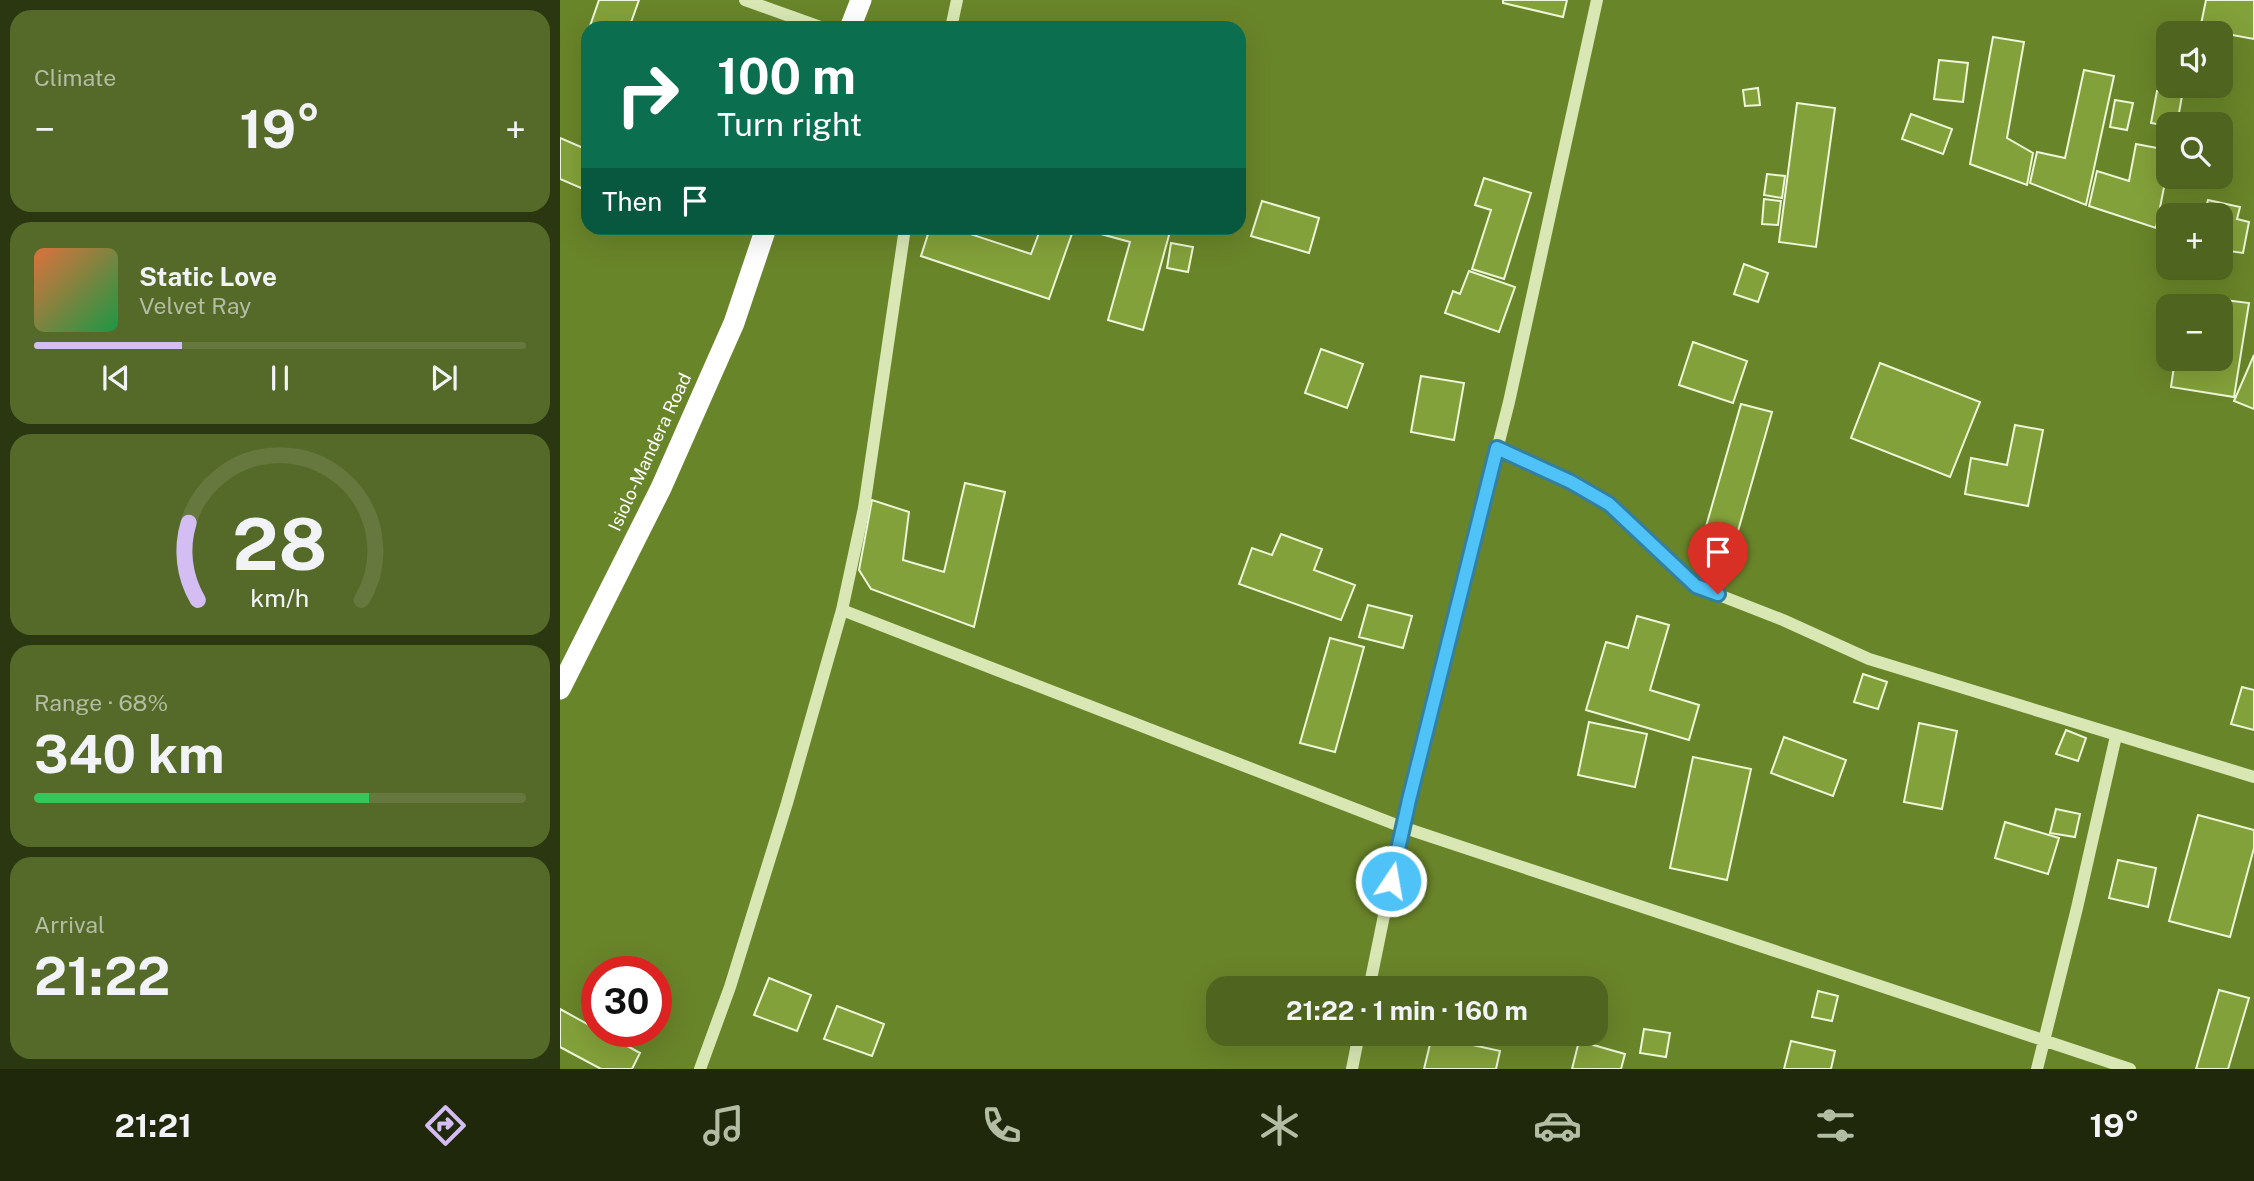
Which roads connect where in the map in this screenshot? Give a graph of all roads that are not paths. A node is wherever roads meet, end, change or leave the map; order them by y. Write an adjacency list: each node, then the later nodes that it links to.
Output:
1 (746, 0): 5 (street)
2 (861, 0): 6 (highway)
3 (957, 0): 7 (street)
4 (1597, 0): 10 (street)
5 (804, 21)
6 (853, 21)
7 (952, 21)
8 (764, 235): 12 (highway, Isiolo-Mandera Road)
9 (904, 235): 11 (street)
10 (1497, 448): 13 (street); 15 (street)
11 (842, 610): 15 (street); 19 (street)
12 (560, 689)
13 (2116, 736): 14 (street); 17 (street)
14 (2254, 776)
15 (1402, 827): 16 (street); 17 (street)
16 (1372, 976)
17 (2043, 1040): 21 (street); 22 (street)
18 (1357, 1046): 20 (street)
19 (700, 1069)
20 (1352, 1069)
21 (2037, 1069)
22 (2130, 1069)

